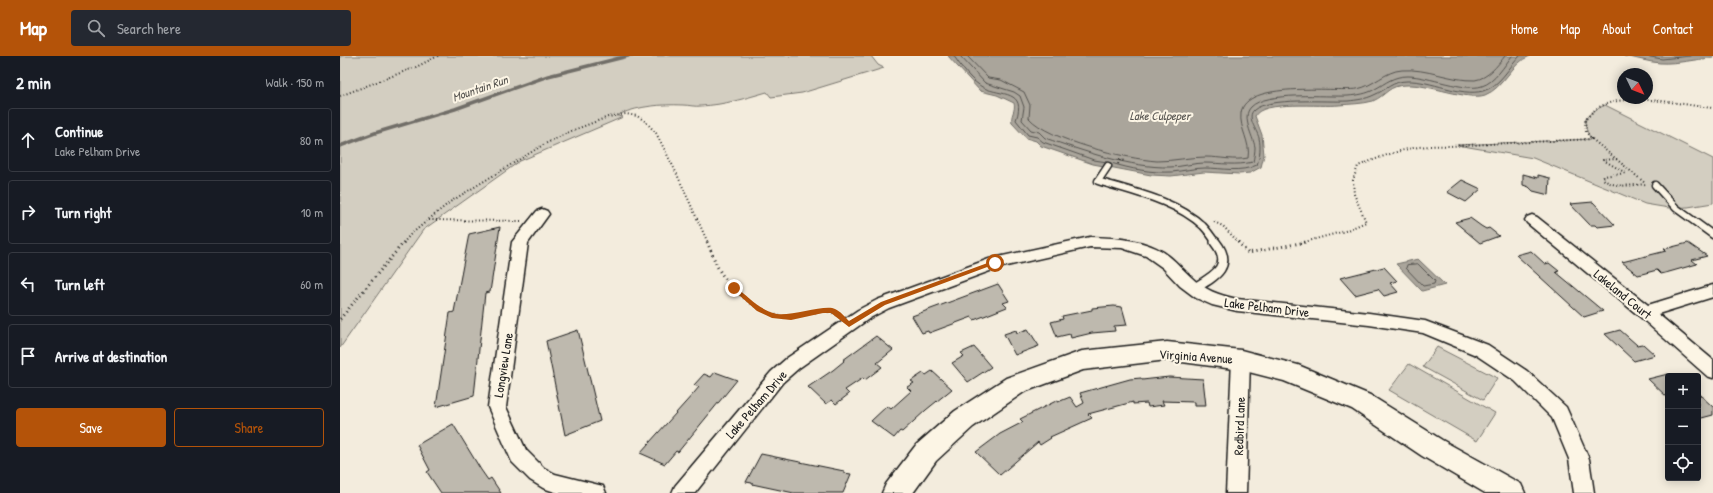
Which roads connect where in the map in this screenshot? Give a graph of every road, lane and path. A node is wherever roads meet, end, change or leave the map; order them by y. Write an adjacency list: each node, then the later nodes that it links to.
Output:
1 (438, 56): 2 (path)
2 (340, 96)
3 (1713, 108): 4 (path)
4 (1592, 139): 5 (path); 11 (path)
5 (1617, 159): 7 (path); 7 (path)
6 (1108, 166): 11 (lane)
7 (1651, 185): 12 (lane)
8 (540, 217): 9 (path); 20 (street, Longview Lane)
9 (428, 220): 16 (path); 17 (path)
10 (1532, 220): 15 (street, Lakeland Court)
11 (1202, 224): 13 (lane)
12 (1713, 235)
13 (1193, 289): 17 (street, Lake Pelham Drive); 25 (street, Lake Pelham Drive)
14 (1713, 291): 15 (street)
15 (1645, 312): 19 (street, Lakeland Court)
16 (340, 319)
17 (849, 324): 21 (street, Lake Pelham Drive)
18 (1241, 360): 22 (street, Virginia Avenue); 23 (street, Redbird Lane); 24 (street, Virginia Avenue)
19 (1713, 371)
20 (596, 493)
21 (682, 493)
22 (896, 493)
23 (1236, 493)
24 (1511, 493)
25 (1584, 493)

